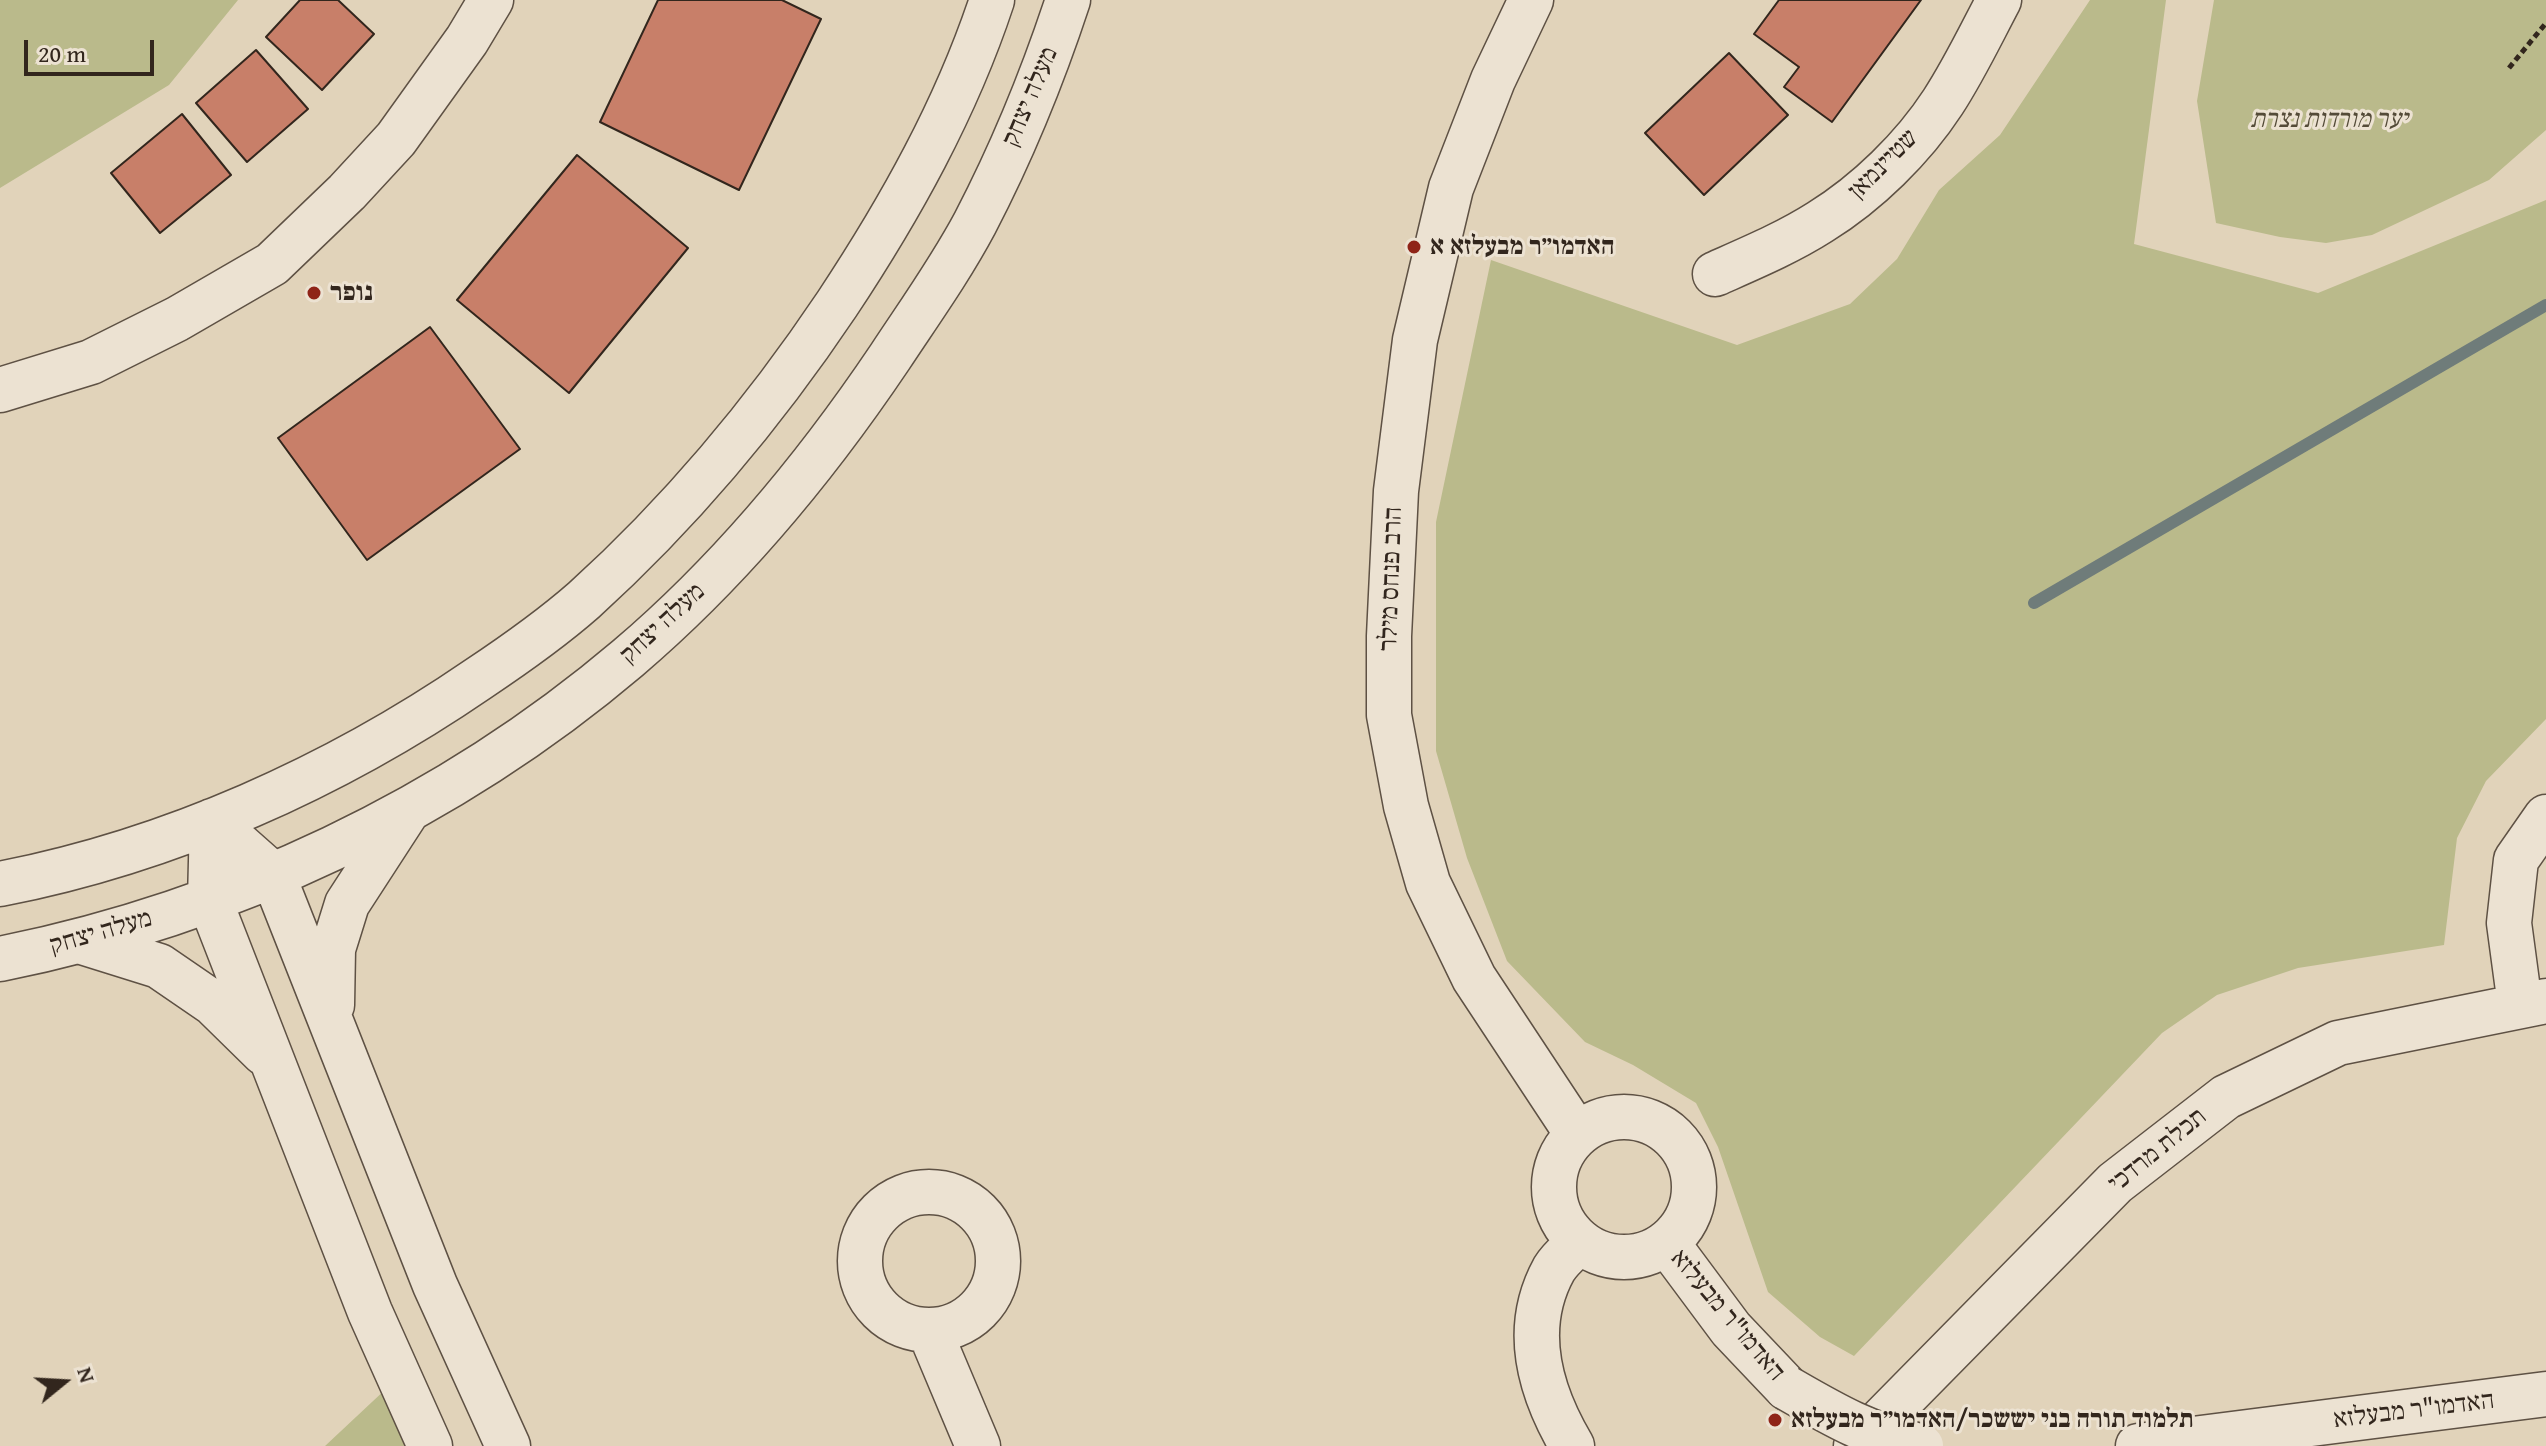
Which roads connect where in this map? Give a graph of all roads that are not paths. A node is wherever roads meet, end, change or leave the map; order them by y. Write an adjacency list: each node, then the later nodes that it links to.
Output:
1 (491, 0): 7 (street)
2 (992, 0): 10 (street)
3 (1068, 0): 8 (street, מעלה יצחק)
4 (1531, 0): 19 (street, הרב פנחס מילר)
5 (1999, 0): 6 (street, שטיינמאן)
6 (1715, 274)
7 (0, 390)
8 (409, 808): 11 (street, מעלה יצחק); 17 (street)
9 (2546, 817): 16 (street)
10 (212, 821): 11 (street); 12 (street); 13 (street)
11 (273, 875): 13 (street, מעלה יצחק); 17 (street)
12 (0, 884)
13 (210, 901): 14 (street, מעלה יצחק); 18 (street)
14 (79, 941): 15 (street, מעלה יצחק); 18 (street)
15 (0, 959)
16 (2533, 1003): 29 (street, תכלת מרדכי)
17 (331, 1017): 26 (street)
18 (274, 1063): 25 (street)
19 (1577, 1134): 20 (street); 21 (street)
20 (1579, 1242): 21 (street); 28 (street)
21 (1667, 1243): 30 (street, האדמו"ר מבעלזא, bridge)
22 (930, 1332): 27 (street)
23 (2546, 1394): 24 (street, האדמו"ר מבעלזא)
24 (2294, 1436): 31 (street, האדמו"ר מבעלזא)
25 (430, 1446)
26 (508, 1446)
27 (978, 1446)
28 (1572, 1446)
29 (1856, 1446)
30 (1921, 1446)
31 (2138, 1446)

